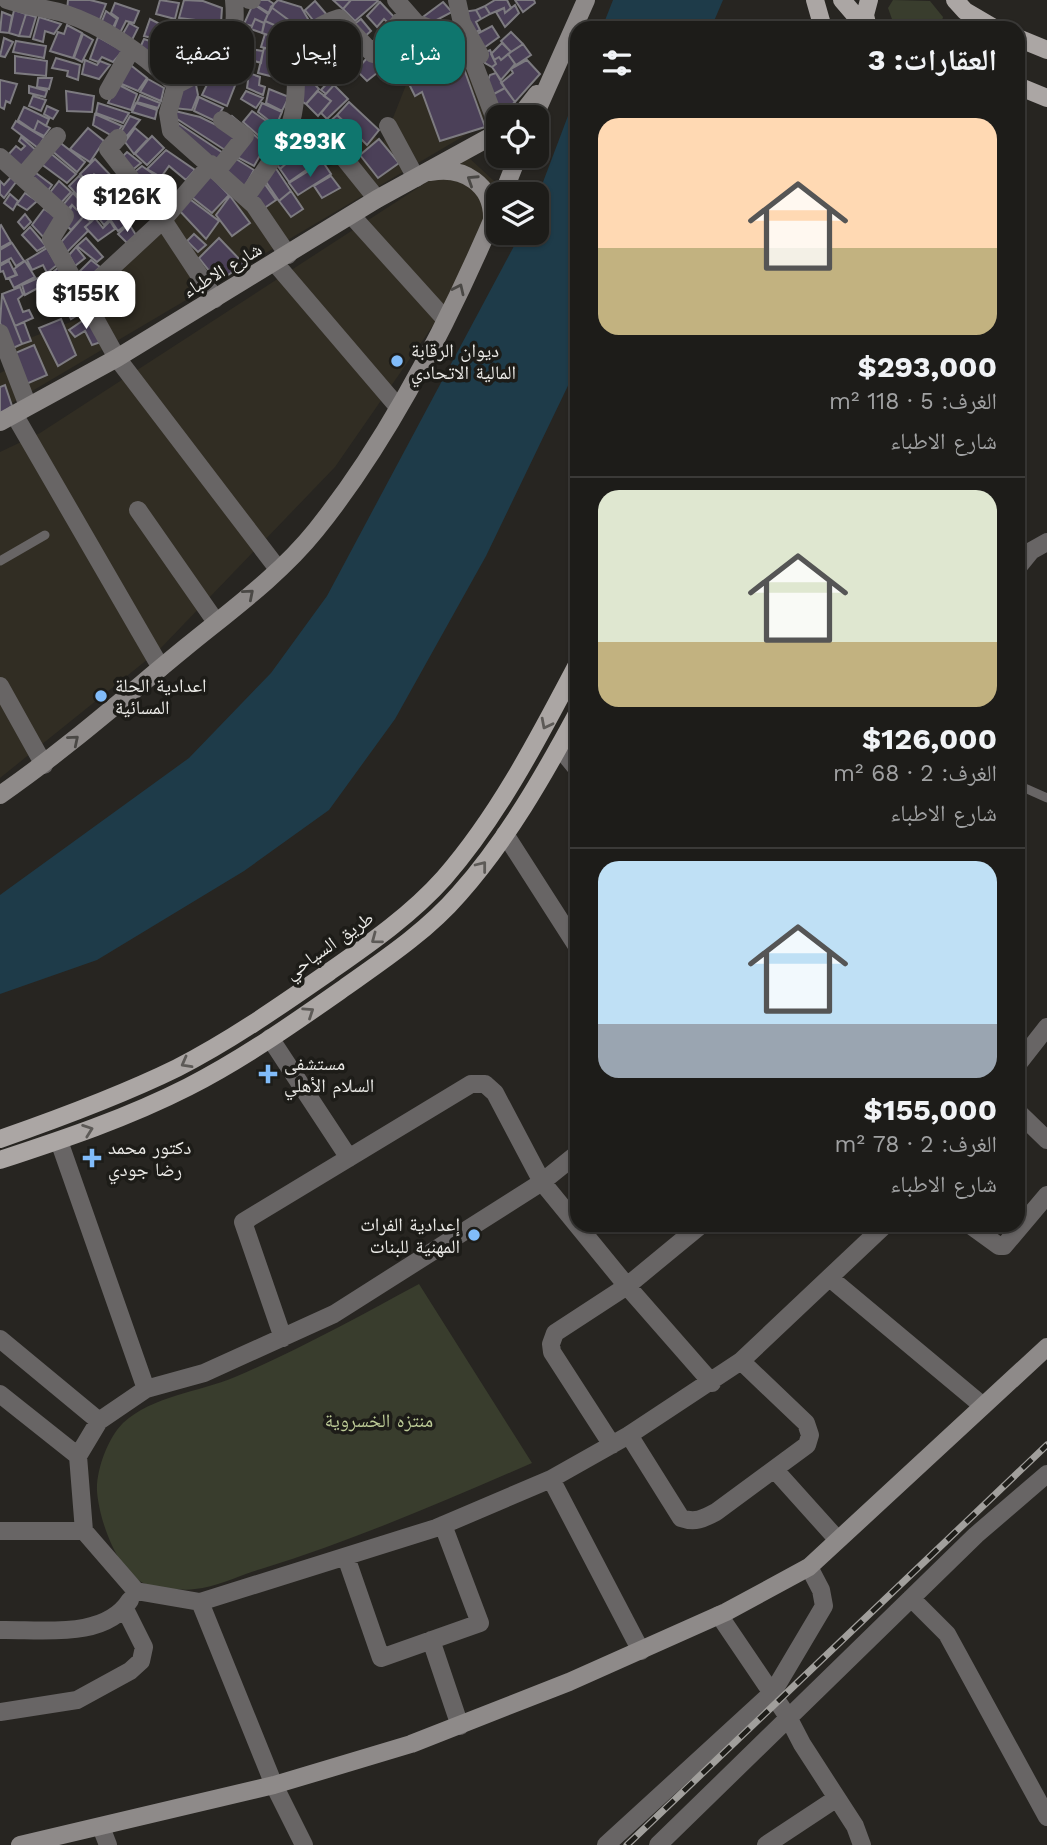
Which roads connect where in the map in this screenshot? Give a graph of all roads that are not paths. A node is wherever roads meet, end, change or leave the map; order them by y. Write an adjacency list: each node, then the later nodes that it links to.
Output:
1 (7, 0): 18 (street)
2 (234, 0): 21 (street)
3 (457, 0): 22 (street)
4 (586, 0): 10 (street)
5 (815, 0): 11 (main road)
6 (842, 0): 12 (main road)
7 (954, 0): 14 (main road); 15 (main road)
8 (868, 1): 13 (main road)
9 (402, 7): 22 (street); 31 (street)
10 (577, 21)
11 (821, 21)
12 (858, 21)
13 (863, 21)
14 (958, 21)
15 (980, 21)
16 (570, 37): 20 (street)
17 (1025, 41): 19 (main road)
18 (131, 50): 21 (street); 24 (street)
19 (1047, 50)
20 (562, 56): 27 (street); 28 (street)
21 (176, 85): 36 (street)
22 (484, 85): 26 (street)
23 (1025, 89): 25 (main road)
24 (108, 91)
25 (1047, 98)
26 (490, 105)
27 (527, 105)
28 (540, 105)
29 (222, 120): 36 (street)
30 (388, 126): 37 (street)
31 (287, 131): 40 (street); 41 (street)
32 (57, 136): 38 (street)
33 (118, 138): 43 (street)
34 (486, 139): 37 (street, شارع الاطباء)
35 (0, 157): 38 (street)
36 (215, 167): 40 (street); 43 (street)
37 (422, 175): 39 (street, one-way to 37); 41 (street, شارع الاطباء)
38 (22, 177): 46 (street)
39 (486, 193)
40 (246, 197): 45 (street)
41 (377, 200): 42 (street, شارع الاطباء)
42 (352, 216): 45 (street, شارع الاطباء); 48 (street)
43 (163, 220): 46 (street); 47 (street)
44 (486, 232): 48 (street, one-way to 44)
45 (281, 259): 47 (street, شارع الاطباء); 52 (street)
46 (83, 294): 50 (street)
47 (215, 299): 50 (street, شارع الاطباء)
48 (445, 319): 52 (street)
49 (0, 333): 51 (street)
50 (117, 358): 53 (street, شارع الاطباء); 59 (street)
51 (6, 372): 53 (street)
52 (398, 407): 59 (street)
53 (14, 414): 61 (street)
54 (138, 510): 60 (street)
55 (45, 535): 58 (lane)
56 (1047, 542): 57 (street)
57 (1025, 558)
58 (0, 561)
59 (278, 569): 60 (street, one-way to 59)
60 (216, 622): 61 (street)
61 (161, 668): 67 (street, one-way to 61)
62 (570, 678): 72 (main road, طريق السياحي, one-way to 72)
63 (0, 686): 67 (street)
64 (570, 727): 65 (main road)
65 (559, 747): 66 (street); 71 (main road)
66 (570, 760)
67 (44, 765): 69 (street)
68 (1025, 788): 70 (lane)
69 (0, 795)
70 (1047, 798)
71 (505, 834): 73 (main road, one-way to 71); 76 (street)
72 (430, 892): 73 (main road); 74 (main road, طريق السياحي)
73 (445, 908): 75 (main road)
74 (408, 912): 75 (main road); 81 (main road, طريق السياحي, one-way to 81)
75 (422, 930): 78 (main road, one-way to 75)
76 (570, 936)
77 (1047, 1027): 79 (street)
78 (270, 1038): 83 (main road, one-way to 78); 84 (street)
79 (1025, 1055)
80 (1025, 1119): 82 (street)
81 (0, 1139)
82 (1047, 1140)
83 (59, 1141): 86 (main road); 103 (street)
84 (349, 1158): 87 (street); 98 (street)
85 (570, 1159): 87 (street)
86 (0, 1160)
87 (542, 1182): 89 (street); 98 (street)
88 (1047, 1195): 90 (street)
89 (570, 1216)
90 (1025, 1221)
91 (583, 1232): 97 (street)
92 (693, 1232): 97 (street)
93 (879, 1232): 96 (street)
94 (980, 1232): 95 (street)
95 (1016, 1232)
96 (831, 1279): 101 (street); 105 (street)
97 (627, 1286): 102 (street); 108 (street)
98 (283, 1338): 103 (street)
99 (0, 1339): 106 (street)
100 (1047, 1347): 105 (street)
101 (741, 1361): 102 (street); 110 (street)
102 (712, 1383): 107 (street)
103 (146, 1389): 106 (street)
104 (0, 1394): 109 (street)
105 (982, 1406): 116 (street)
106 (99, 1421): 109 (street)
107 (629, 1435): 108 (street); 110 (street)
108 (612, 1445): 112 (street)
109 (78, 1456): 115 (street)
110 (775, 1470): 116 (street)
111 (1047, 1474): 120 (street)
112 (551, 1479): 113 (street); 126 (street)
113 (443, 1525): 117 (street); 125 (street)
114 (0, 1531): 115 (street)
115 (84, 1531): 119 (street)
116 (837, 1539): 118 (street)
117 (345, 1557): 121 (street); 125 (street)
118 (808, 1567): 123 (street); 127 (street)
119 (136, 1591): 121 (street); 122 (street)
120 (911, 1598): 129 (street); 133 (street)
121 (200, 1602): 131 (street)
122 (125, 1609): 124 (street); 128 (street)
123 (719, 1615): 126 (street); 127 (street)
124 (0, 1630)
125 (431, 1640): 130 (street)
126 (641, 1651): 130 (street)
127 (773, 1692): 129 (street); 138 (street)
128 (0, 1712)
129 (788, 1717): 132 (street); 139 (street)
130 (460, 1726): 131 (street)
131 (274, 1785): 134 (street); 137 (street)
132 (836, 1798): 140 (street); 141 (street)
133 (1047, 1818)
134 (101, 1827): 135 (street); 136 (street)
135 (20, 1845)
136 (108, 1845)
137 (304, 1845)
138 (606, 1845)
139 (658, 1845)
140 (765, 1845)
141 (862, 1845)

